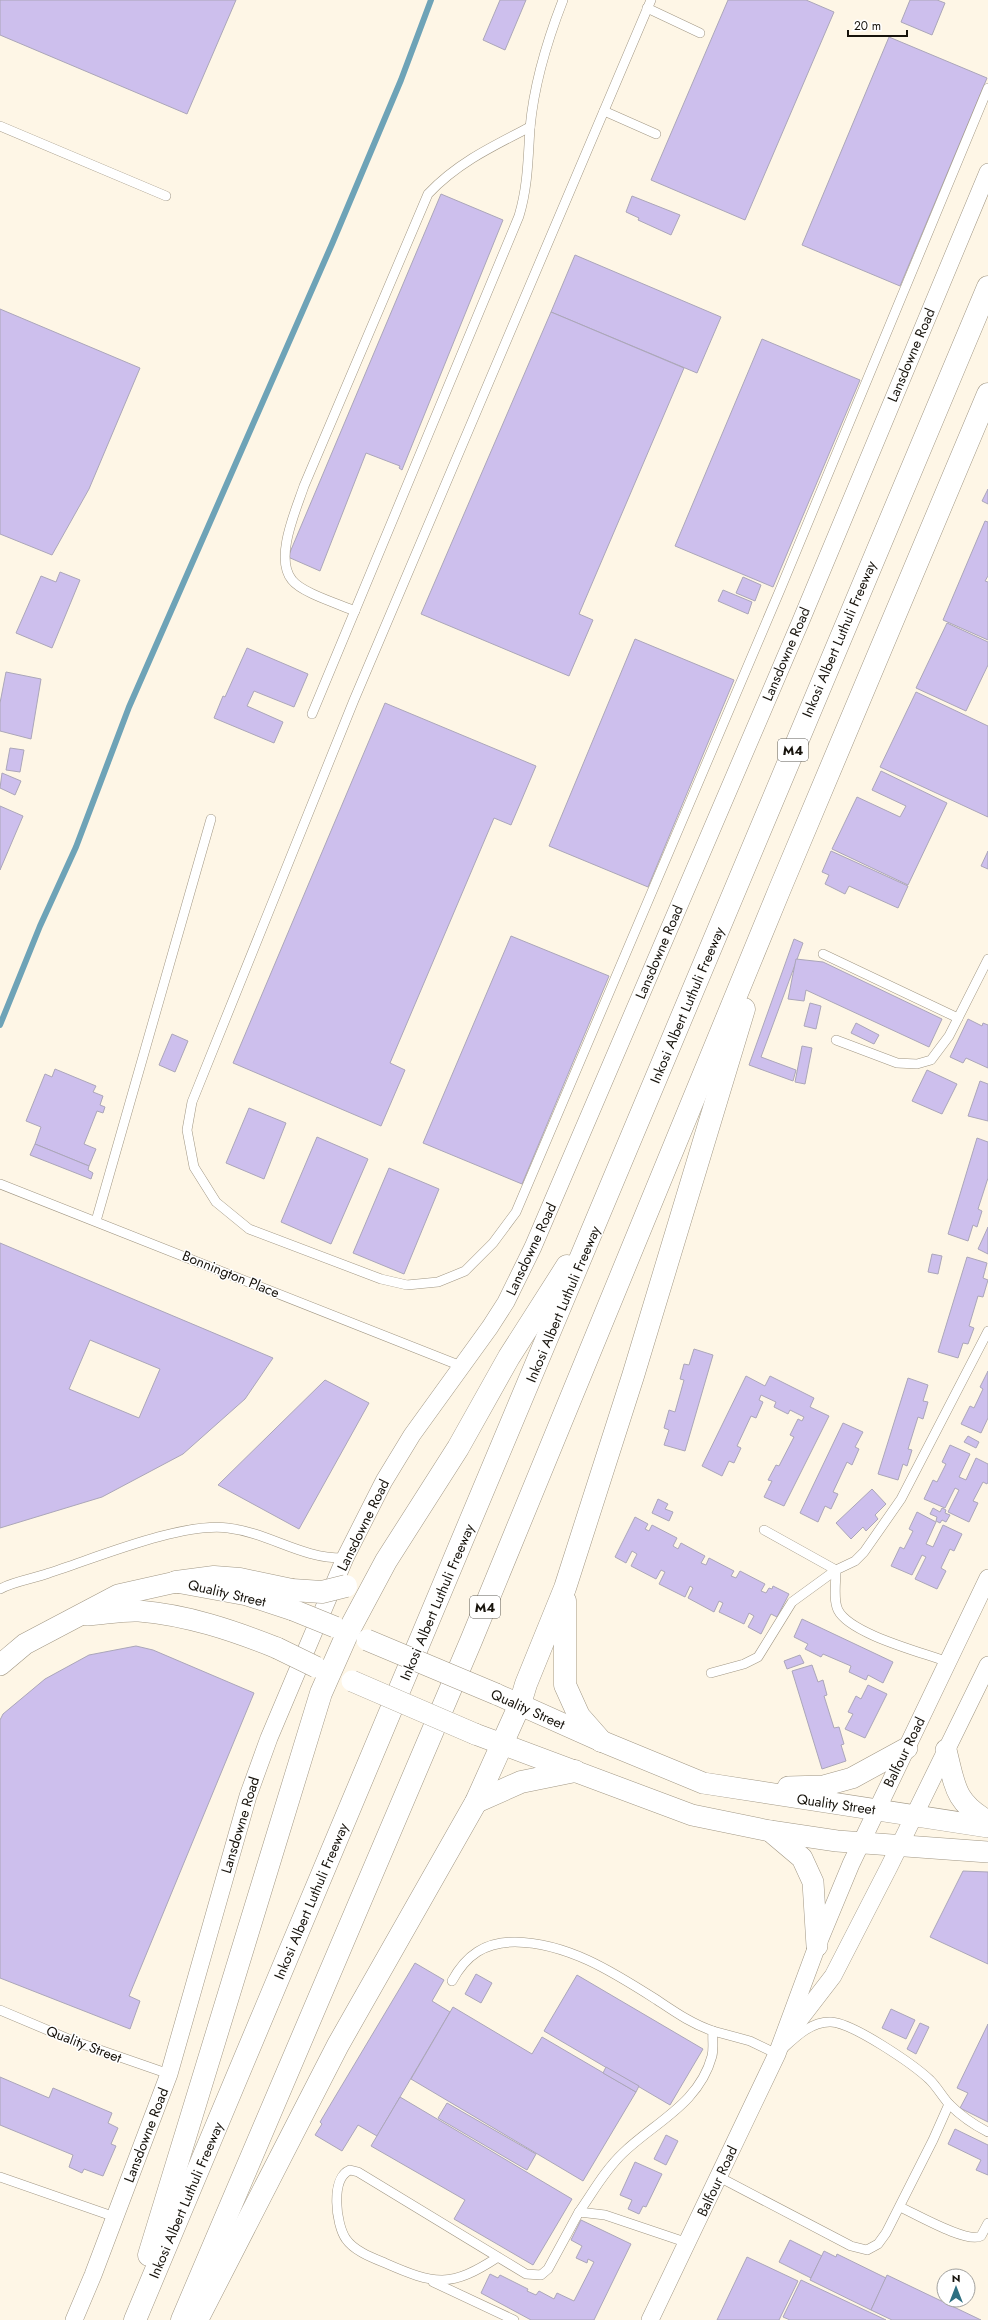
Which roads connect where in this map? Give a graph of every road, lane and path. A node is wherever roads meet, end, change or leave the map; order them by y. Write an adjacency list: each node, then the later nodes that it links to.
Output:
1 (563, 0): 7 (lane)
2 (649, 4): 3 (lane); 5 (lane)
3 (700, 33)
4 (988, 88): 5 (lane)
5 (604, 110): 8 (lane)
6 (0, 126): 10 (lane)
7 (530, 127): 13 (lane); 13 (lane)
8 (656, 134)
9 (988, 172): 25 (street, Lansdowne Road)
10 (166, 196)
11 (988, 287): 22 (highway, Inkosi Albert Luthuli Freeway / M4)
12 (988, 394): 16 (highway, M4)
13 (355, 611): 14 (lane)
14 (312, 714)
15 (211, 819): 23 (lane)
16 (779, 891): 32 (highway); 78 (highway, M4)
17 (823, 954): 19 (lane)
18 (988, 959): 19 (lane)
19 (958, 1018): 20 (lane)
20 (836, 1040)
21 (0, 1184): 23 (lane, Bonnington Place)
22 (600, 1214): 28 (highway); 77 (highway, Inkosi Albert Luthuli Freeway / M4)
23 (96, 1221): 25 (lane, Bonnington Place)
24 (988, 1331): 29 (lane)
25 (461, 1366): 27 (street, Lansdowne Road)
26 (764, 1530): 29 (lane)
27 (345, 1558): 33 (lane); 63 (street, Lansdowne Road)
28 (386, 1561): 34 (highway, bridge); 36 (highway)
29 (836, 1570): 37 (lane); 41 (lane)
30 (988, 1578): 37 (street, Balfour Road)
31 (176, 1582): 34 (highway); 35 (street, Quality Street)
32 (566, 1588): 42 (highway); 43 (highway)
33 (0, 1589)
34 (293, 1600): 36 (street, Quality Street, bridge)
35 (81, 1616): 38 (street, Quality Street); 40 (street, Quality Street, bridge)
36 (350, 1633): 40 (highway); 42 (street, Quality Street, bridge)
37 (948, 1662): 45 (street, Balfour Road)
38 (0, 1665)
39 (988, 1665): 46 (street, Balfour Road)
40 (324, 1670): 44 (street, Quality Street, bridge); 76 (highway)
41 (711, 1673)
42 (520, 1704): 43 (street, Quality Street); 44 (highway)
43 (601, 1741): 48 (street, Quality Street)
44 (503, 1745): 47 (street, Quality Street); 49 (highway)
45 (907, 1748): 48 (street); 50 (street, Balfour Road)
46 (946, 1750): 51 (street, Balfour Road); 52 (street)
47 (575, 1771): 49 (highway); 54 (street, Quality Street)
48 (723, 1787): 50 (street, Quality Street)
49 (476, 1802): 79 (highway)
50 (876, 1810): 51 (street, Quality Street); 55 (street, Balfour Road)
51 (914, 1815): 53 (street, Quality Street); 56 (street, Balfour Road)
52 (988, 1821)
53 (988, 1827)
54 (770, 1831): 55 (street, Quality Street); 58 (street)
55 (861, 1843): 56 (street, Quality Street); 58 (street, Balfour Road)
56 (899, 1847): 57 (street, Quality Street); 62 (street, Balfour Road)
57 (988, 1852)
58 (817, 1946): 62 (street, Balfour Road)
59 (452, 1981): 61 (lane)
60 (0, 2010): 63 (lane, Quality Street)
61 (713, 2031): 62 (lane); 69 (lane)
62 (780, 2047): 64 (lane); 67 (street, Balfour Road)
63 (169, 2074): 70 (street, Lansdowne Road)
64 (949, 2104): 65 (lane); 68 (lane)
65 (988, 2132)
66 (0, 2177): 70 (lane)
67 (719, 2177): 68 (lane); 72 (street, Balfour Road)
68 (900, 2207): 71 (lane)
69 (580, 2212): 72 (lane); 73 (lane)
70 (115, 2217): 75 (street, Lansdowne Road)
71 (988, 2223)
72 (688, 2243): 81 (street, Balfour Road)
73 (498, 2257): 74 (lane); 74 (lane)
74 (432, 2281): 80 (lane)
75 (74, 2320)
76 (131, 2320)
77 (135, 2320)
78 (182, 2320)
79 (197, 2320)
80 (514, 2320)
81 (650, 2320)

